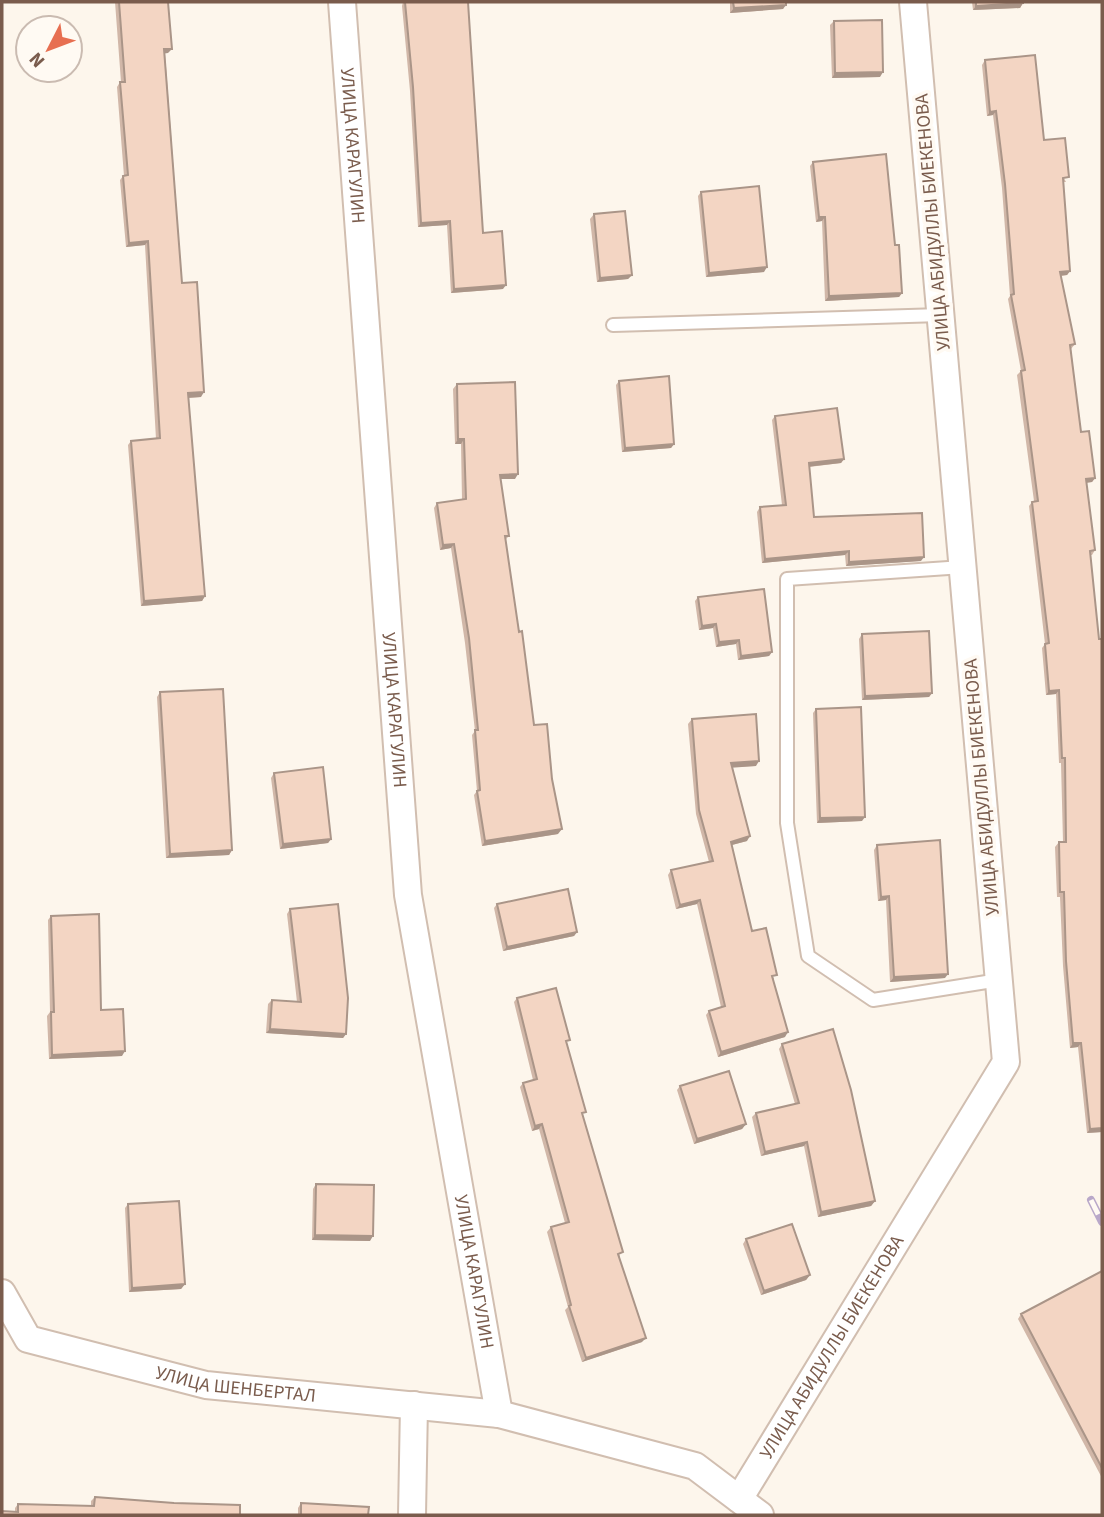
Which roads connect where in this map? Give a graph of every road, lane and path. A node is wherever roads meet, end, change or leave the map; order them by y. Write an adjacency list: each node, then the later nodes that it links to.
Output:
1 (342, 2): 9 (street, УЛИЦА КАРАГУЛИН)
2 (914, 2): 3 (street, УЛИЦА АБИДУЛЛЫ БИЕКЕНОВА)
3 (941, 315): 4 (lane); 5 (street, УЛИЦА АБИДУЛЛЫ БИЕКЕНОВА)
4 (613, 325)
5 (963, 567): 6 (street, УЛИЦА АБИДУЛЛЫ БИЕКЕНОВА); 6 (lane)
6 (999, 980): 10 (street, УЛИЦА АБИДУЛЛЫ БИЕКЕНОВА)
7 (2, 1293): 8 (street, УЛИЦА ШЕНБЕРТАЛ)
8 (414, 1405): 9 (street, УЛИЦА ШЕНБЕРТАЛ); 11 (street)
9 (499, 1414): 10 (street, УЛИЦА ШЕНБЕРТАЛ)
10 (739, 1499): 12 (street, УЛИЦА ШЕНБЕРТАЛ)
11 (412, 1515)
12 (760, 1515)

